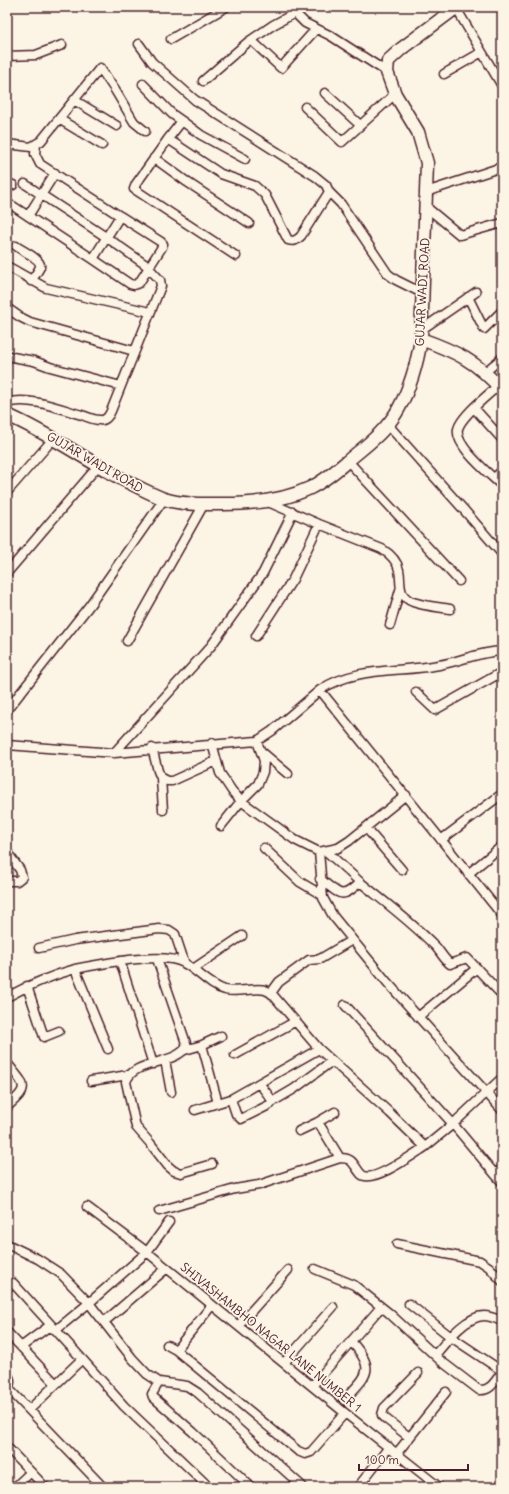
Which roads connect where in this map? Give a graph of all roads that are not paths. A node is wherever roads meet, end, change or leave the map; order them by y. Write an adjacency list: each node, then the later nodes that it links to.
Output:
1 (226, 7): 6 (street)
2 (289, 7): 4 (street)
3 (456, 7): 10 (street); 12 (street)
4 (295, 13): 5 (street); 7 (street)
5 (316, 29): 7 (street); 12 (street)
6 (171, 38)
7 (250, 40): 14 (street)
8 (139, 44): 35 (street)
9 (62, 46): 11 (street)
10 (482, 52): 13 (street); 16 (street)
11 (8, 59)
12 (387, 72): 18 (street, GUJAR WADI ROAD)
13 (444, 74)
14 (203, 81)
15 (143, 84): 22 (street)
16 (502, 86)
17 (325, 93): 23 (street)
18 (395, 94): 23 (street); 36 (street, GUJAR WADI ROAD)
19 (74, 100): 21 (street); 24 (street); 25 (street)
20 (305, 107): 23 (street)
21 (59, 119): 28 (street); 29 (street)
22 (182, 121): 26 (street); 31 (street)
23 (360, 125)
24 (117, 126)
25 (145, 131)
26 (168, 139): 30 (street); 35 (street)
27 (7, 144): 28 (street)
28 (36, 144): 33 (street)
29 (102, 145)
30 (154, 158): 42 (street); 46 (street)
31 (245, 159)
32 (502, 166): 36 (street)
33 (54, 173): 37 (street); 41 (street)
34 (25, 184): 37 (street)
35 (329, 192): 52 (street)
36 (426, 192): 39 (street, GUJAR WADI ROAD)
37 (41, 194): 40 (street); 44 (street)
38 (13, 206): 40 (street)
39 (425, 206): 43 (street); 52 (street, GUJAR WADI ROAD)
40 (28, 216): 47 (street)
41 (120, 216): 44 (street); 49 (street)
42 (249, 223)
43 (502, 223)
44 (106, 237): 47 (street); 49 (street)
45 (16, 246): 50 (street)
46 (236, 256)
47 (93, 259): 49 (street)
48 (7, 266): 50 (street)
49 (148, 268): 56 (street)
50 (31, 281): 56 (street)
51 (476, 292): 53 (street)
52 (424, 294): 57 (street, GUJAR WADI ROAD)
53 (468, 297): 55 (street); 57 (street)
54 (7, 308): 58 (street)
55 (502, 311)
56 (150, 312): 58 (street)
57 (421, 335): 61 (street); 67 (street, GUJAR WADI ROAD)
58 (134, 351): 62 (street)
59 (7, 356): 62 (street)
60 (502, 358): 61 (street)
61 (485, 372): 63 (street)
62 (121, 386): 64 (street)
63 (500, 388): 65 (street)
64 (7, 403)
65 (474, 408): 69 (street); 73 (street)
66 (7, 415): 68 (street, GUJAR WADI ROAD)
67 (388, 425): 70 (street, GUJAR WADI ROAD); 81 (street)
68 (54, 438): 71 (street, GUJAR WADI ROAD); 75 (street)
69 (502, 439)
70 (348, 462): 77 (street, GUJAR WADI ROAD); 83 (street)
71 (98, 466): 76 (street, GUJAR WADI ROAD); 82 (street)
72 (502, 471): 73 (street)
73 (494, 478): 74 (street)
74 (502, 486)
75 (7, 492)
76 (164, 499): 78 (street, GUJAR WADI ROAD); 93 (street)
77 (267, 501): 78 (street, GUJAR WADI ROAD); 79 (street)
78 (204, 504): 88 (street)
79 (293, 512): 80 (street); 99 (street)
80 (319, 524): 84 (street); 87 (street)
81 (502, 554)
82 (7, 573)
83 (459, 581)
84 (400, 590): 85 (street); 86 (street)
85 (450, 609)
86 (390, 625)
87 (256, 636)
88 (127, 641)
89 (502, 651): 91 (street)
90 (502, 672): 92 (street)
91 (320, 690): 94 (street); 104 (street)
92 (416, 692)
93 (7, 710)
94 (257, 741): 96 (street); 98 (street)
95 (7, 744): 99 (street)
96 (212, 744): 97 (street); 100 (street)
97 (152, 748): 99 (street); 102 (street)
98 (261, 751): 101 (street); 105 (street)
99 (114, 753)
100 (216, 761): 102 (street); 105 (street)
101 (288, 774)
102 (161, 778): 106 (street)
103 (502, 794): 109 (street)
104 (406, 795): 108 (street); 109 (street)
105 (241, 801): 107 (street); 112 (street)
106 (163, 810)
107 (221, 826)
108 (366, 828): 112 (street); 114 (street)
109 (441, 840): 115 (street)
110 (502, 846): 115 (street)
111 (264, 848): 119 (street)
112 (322, 851): 117 (street); 118 (street)
113 (7, 852): 116 (street)
114 (402, 870)
115 (468, 874): 120 (street)
116 (7, 880)
117 (320, 880): 118 (street); 119 (street)
118 (360, 882): 127 (street)
119 (322, 894): 122 (street)
120 (502, 915)
121 (242, 936): 129 (street)
122 (352, 940): 131 (street); 135 (street)
123 (39, 948): 126 (street)
124 (157, 959): 125 (street); 126 (street); 142 (street)
125 (120, 961): 128 (street); 147 (street)
126 (185, 964): 129 (street)
127 (477, 968): 132 (street); 135 (street)
128 (74, 969): 130 (street); 140 (street)
129 (193, 969): 131 (street)
130 (27, 986): 133 (street); 137 (street)
131 (271, 993): 136 (street)
132 (502, 995)
133 (7, 997)
134 (345, 1005): 162 (street)
135 (418, 1016): 153 (street)
136 (296, 1021): 141 (street); 143 (street)
137 (59, 1031)
138 (221, 1036): 139 (street)
139 (202, 1045): 142 (street); 156 (street)
140 (108, 1049)
141 (319, 1049): 145 (street); 151 (street)
142 (184, 1050): 144 (street)
143 (235, 1055)
144 (165, 1060): 147 (street); 152 (street)
145 (332, 1062): 155 (street); 164 (street)
146 (7, 1063): 157 (street)
147 (153, 1064): 148 (street)
148 (128, 1075): 150 (street); 166 (street)
149 (502, 1078): 153 (street)
150 (92, 1081)
151 (259, 1082): 154 (street); 155 (street)
152 (171, 1092)
153 (487, 1093): 159 (street); 162 (street)
154 (231, 1099): 155 (street); 156 (street)
155 (272, 1102)
156 (218, 1103): 158 (street)
157 (7, 1107)
158 (194, 1110)
159 (502, 1110)
160 (335, 1112): 161 (street)
161 (318, 1122): 163 (street); 165 (street)
162 (453, 1124): 164 (street); 167 (street)
163 (299, 1131)
164 (425, 1147): 165 (street)
165 (340, 1158): 170 (street)
166 (212, 1164)
167 (498, 1171): 168 (street)
168 (502, 1182)
169 (86, 1207): 174 (street, SHIVASHAMBHO NAGAR LANE NUMBER 1)
170 (159, 1211)
171 (169, 1222): 174 (street)
172 (7, 1244): 180 (street)
173 (397, 1244): 178 (street)
174 (147, 1252): 175 (street, SHIVASHAMBHO NAGAR LANE NUMBER 1); 180 (street)
175 (166, 1268): 182 (street, SHIVASHAMBHO NAGAR LANE NUMBER 1); 186 (street)
176 (315, 1268): 184 (street)
177 (288, 1270): 187 (street)
178 (502, 1281)
179 (13, 1283): 188 (street)
180 (89, 1303): 186 (street); 188 (street)
181 (409, 1304): 190 (street)
182 (212, 1305): 187 (street, SHIVASHAMBHO NAGAR LANE NUMBER 1); 194 (street)
183 (333, 1307): 197 (street)
184 (381, 1307): 191 (street); 195 (street)
185 (502, 1321): 190 (street)
186 (104, 1322): 201 (street)
187 (238, 1326): 197 (street, SHIVASHAMBHO NAGAR LANE NUMBER 1)
188 (56, 1330): 193 (street); 196 (street)
189 (7, 1332): 193 (street)
190 (451, 1337): 195 (street); 199 (street)
191 (351, 1341): 203 (street); 206 (street)
192 (167, 1345): 194 (street)
193 (21, 1347): 202 (street)
194 (176, 1350): 208 (street)
195 (434, 1356): 199 (street)
196 (82, 1359): 202 (street); 218 (street)
197 (284, 1363): 203 (street, SHIVASHAMBHO NAGAR LANE NUMBER 1)
198 (418, 1372): 209 (street)
199 (502, 1372)
200 (7, 1374): 204 (street)
201 (160, 1382): 219 (street); 220 (street)
202 (56, 1384): 207 (street)
203 (312, 1386): 208 (street, SHIVASHAMBHO NAGAR LANE NUMBER 1)
204 (8, 1389): 207 (street)
205 (446, 1392): 209 (street)
206 (344, 1400)
207 (29, 1410): 217 (street)
208 (345, 1413): 211 (street, SHIVASHAMBHO NAGAR LANE NUMBER 1)
209 (409, 1438): 212 (street)
210 (7, 1447): 213 (street)
211 (389, 1447): 212 (street, SHIVASHAMBHO NAGAR LANE NUMBER 1); 221 (street)
212 (397, 1453): 214 (street, SHIVASHAMBHO NAGAR LANE NUMBER 1)
213 (31, 1472): 215 (street); 216 (street)
214 (434, 1485)
215 (15, 1487)
216 (45, 1487)
217 (103, 1487)
218 (209, 1487)
219 (251, 1487)
220 (304, 1487)
221 (358, 1487)

